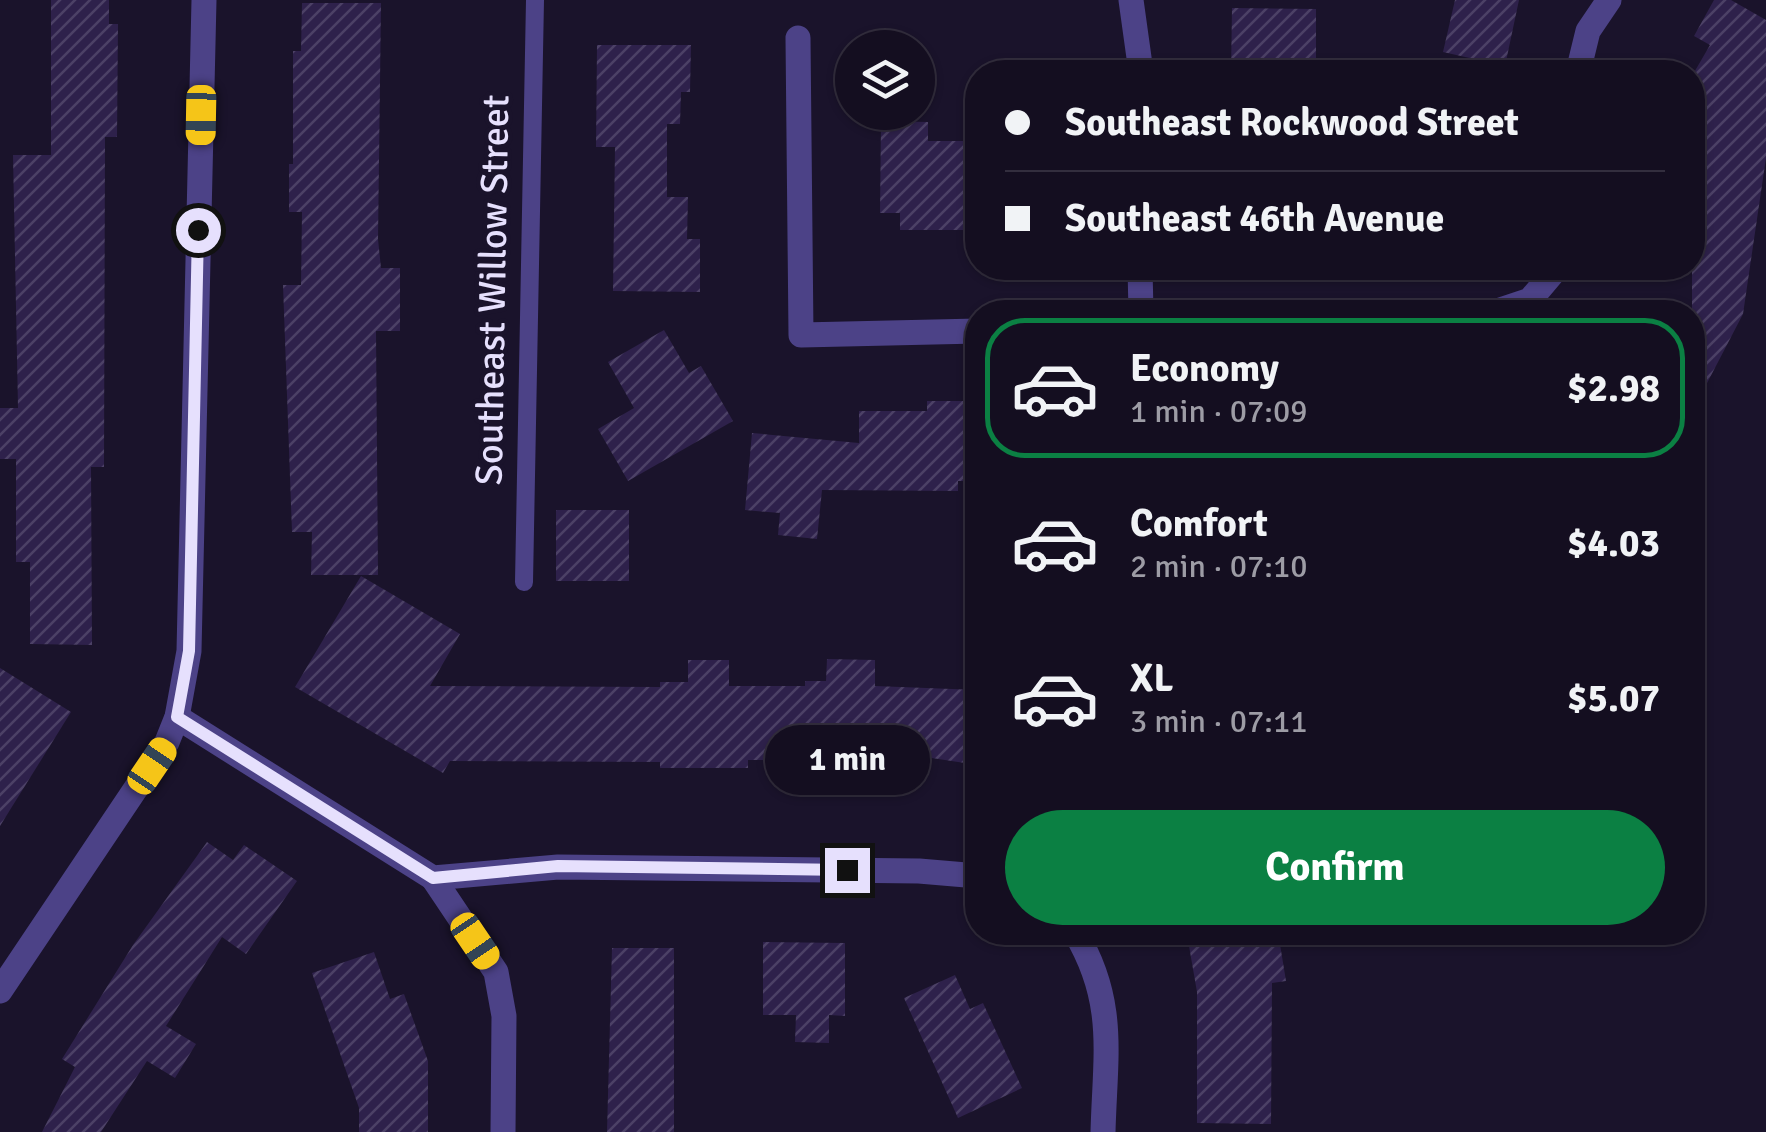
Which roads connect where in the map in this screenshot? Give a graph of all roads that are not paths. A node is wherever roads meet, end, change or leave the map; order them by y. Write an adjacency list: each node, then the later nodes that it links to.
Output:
1 (204, 0): 12 (street)
2 (535, 0): 11 (lane, Southeast Willow Street)
3 (1131, 0): 6 (street)
4 (1609, 0): 7 (street)
5 (798, 38): 10 (street)
6 (1139, 60)
7 (1581, 60)
8 (1547, 280): 9 (street)
9 (1530, 300)
10 (965, 331)
11 (524, 582)
12 (177, 717): 14 (street); 16 (street)
13 (965, 875): 14 (street)
14 (433, 878): 17 (street)
15 (1083, 945): 18 (street)
16 (0, 991)
17 (503, 1132)
18 (1103, 1132)

